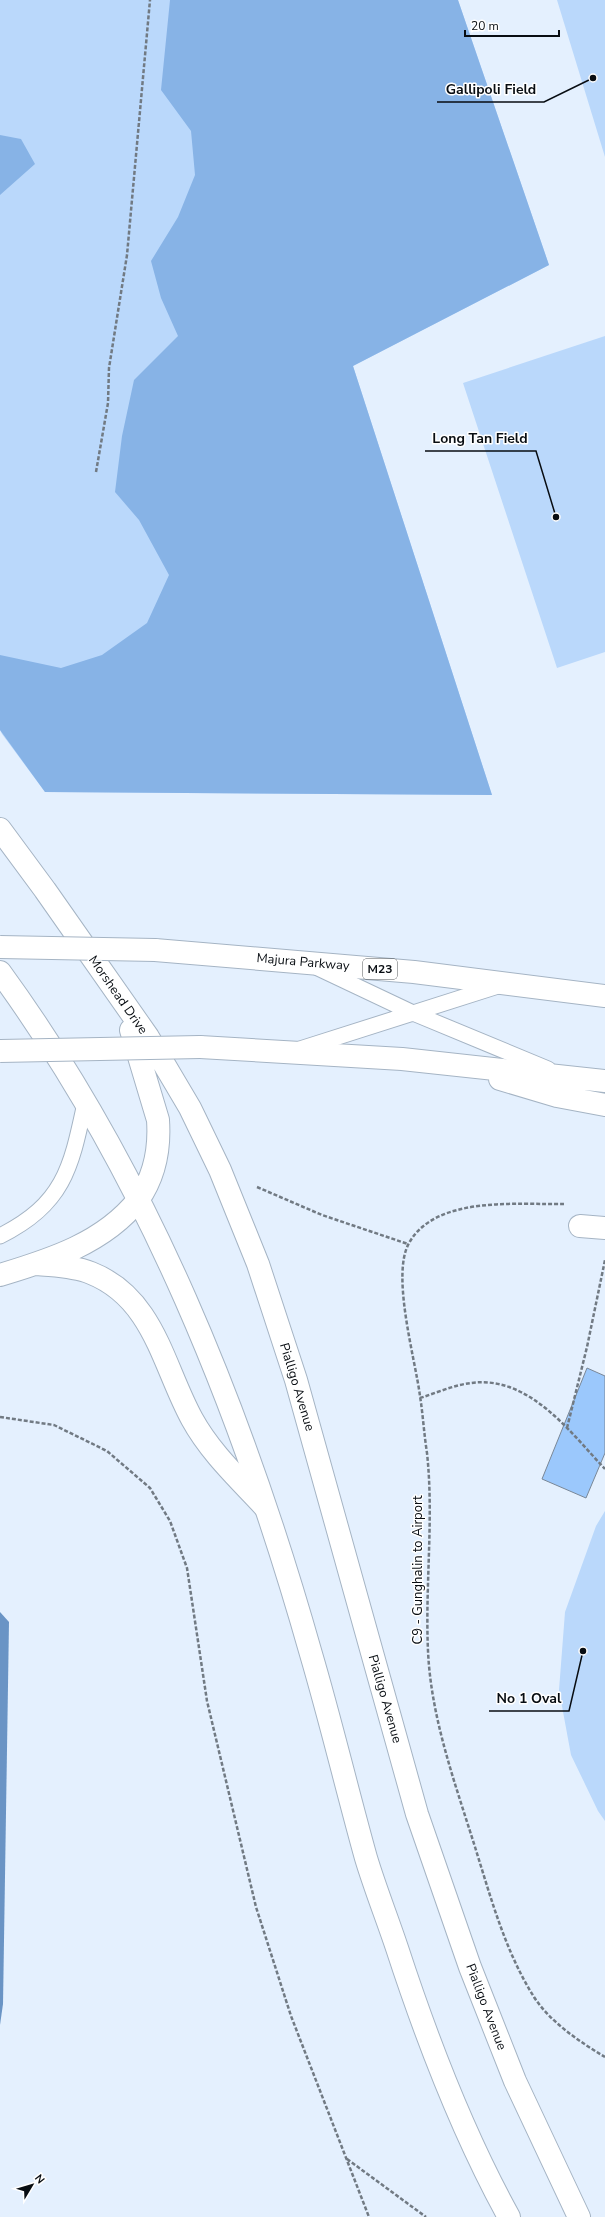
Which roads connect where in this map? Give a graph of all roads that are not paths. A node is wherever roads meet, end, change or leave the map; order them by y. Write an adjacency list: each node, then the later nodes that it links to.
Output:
1 (0, 829): 7 (main road, Morshead Drive)
2 (0, 947): 3 (main road, Majura Parkway / M23, bridge)
3 (306, 962): 5 (main road, Majura Parkway / M23); 8 (lane)
4 (0, 972): 14 (main road)
5 (507, 983): 6 (main road, Majura Parkway / M23); 8 (lane)
6 (605, 996)
7 (122, 1000): 16 (main road, Morshead Drive); 17 (main road)
8 (413, 1013): 10 (lane); 12 (lane)
9 (0, 1051): 10 (main road, bridge)
10 (292, 1052): 11 (main road)
11 (445, 1063): 12 (main road); 15 (main road)
12 (564, 1076): 13 (main road)
13 (605, 1081)
14 (85, 1103): 17 (main road); 20 (lane)
15 (605, 1105)
16 (220, 1170): 25 (main road, Pialligo Avenue)
17 (138, 1200): 21 (main road); 23 (main road)
18 (580, 1226): 19 (main road)
19 (605, 1228)
20 (0, 1236)
21 (37, 1264): 22 (main road); 23 (main road)
22 (0, 1275)
23 (264, 1506): 24 (main road)
24 (509, 2217)
25 (579, 2217)

